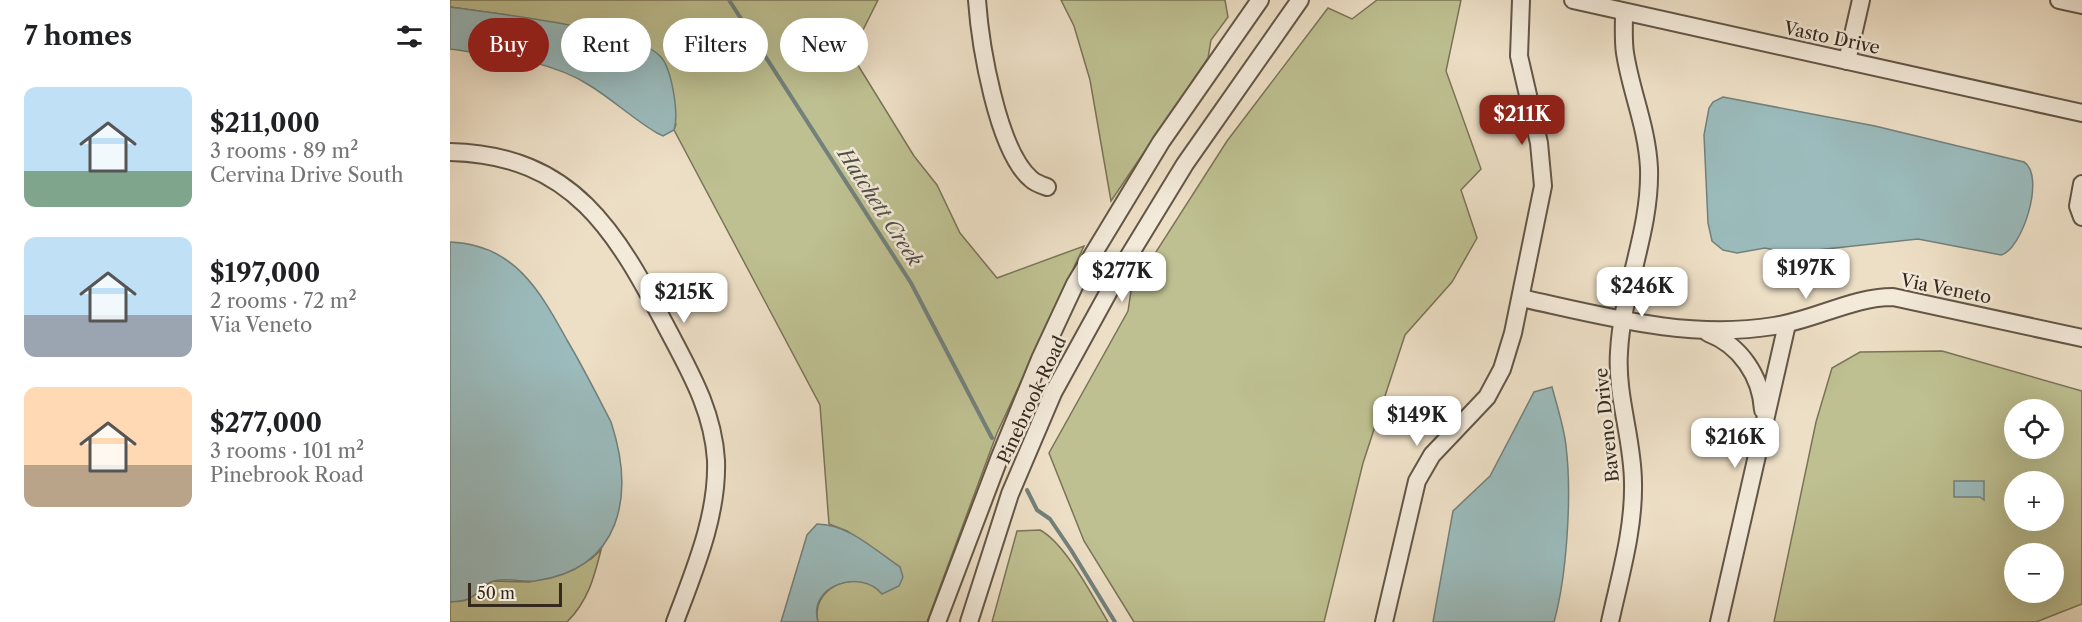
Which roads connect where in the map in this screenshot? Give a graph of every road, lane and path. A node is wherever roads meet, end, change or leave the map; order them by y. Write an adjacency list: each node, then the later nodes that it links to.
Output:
1 (977, 0): 14 (street)
2 (1260, 0): 23 (street, Pinebrook Road)
3 (1300, 0): 24 (street, Pinebrook Road)
4 (1521, 0): 16 (street)
5 (1573, 0): 9 (street, Vasto Drive)
6 (1861, 0): 10 (street)
7 (2059, 0): 8 (street)
8 (2082, 5)
9 (1624, 12): 10 (street, Vasto Drive); 17 (street, Baveno Drive)
10 (1847, 61): 11 (street, Vasto Drive)
11 (2082, 113)
12 (450, 152): 22 (street)
13 (2082, 184): 15 (street)
14 (1047, 187)
15 (2082, 217)
16 (1521, 298): 17 (street, Via Veneto); 25 (street)
17 (1624, 321): 19 (street, Via Veneto); 26 (street, Baveno Drive)
18 (1787, 324): 19 (street, Via Veneto); 20 (street, Via Veneto); 21 (street)
19 (1692, 330): 21 (street)
20 (2082, 338)
21 (1763, 422): 27 (street)
22 (675, 622)
23 (937, 622)
24 (969, 622)
25 (1384, 622)
26 (1610, 622)
27 (1719, 622)

